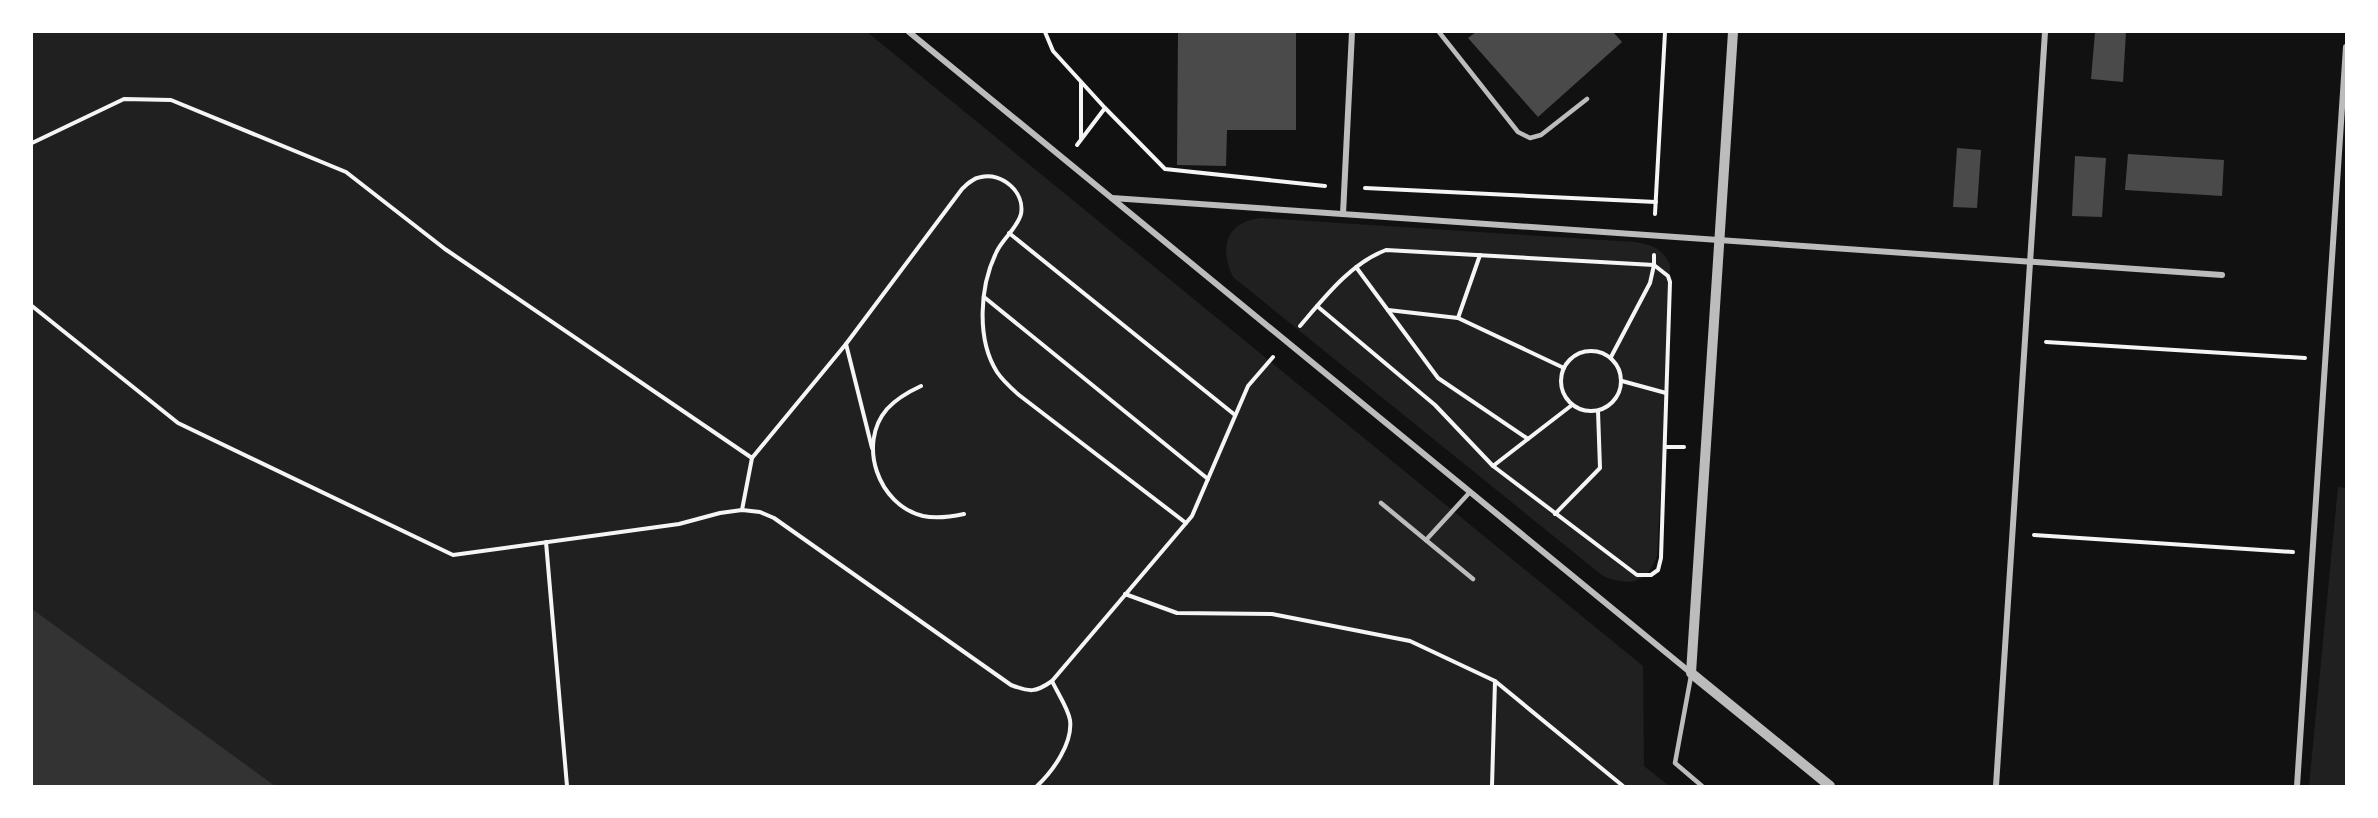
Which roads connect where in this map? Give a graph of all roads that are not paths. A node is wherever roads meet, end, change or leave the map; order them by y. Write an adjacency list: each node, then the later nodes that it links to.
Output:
1 (909, 32): 8 (street)
2 (1352, 32): 9 (street)
3 (1439, 32): 7 (lane)
4 (1733, 32): 10 (street)
5 (2045, 32): 11 (street)
6 (2346, 47): 21 (street)
7 (1587, 99)
8 (1112, 198): 9 (street); 13 (street)
9 (1343, 214): 10 (street)
10 (1720, 240): 11 (street); 17 (street)
11 (2030, 261): 12 (street); 20 (street)
12 (2222, 275)
13 (1470, 492): 15 (lane); 17 (street)
14 (1381, 503): 15 (lane)
15 (1426, 540): 16 (lane)
16 (1473, 579)
17 (1691, 673): 18 (lane); 19 (street)
18 (1702, 786)
19 (1830, 786)
20 (1996, 786)
21 (2297, 786)

